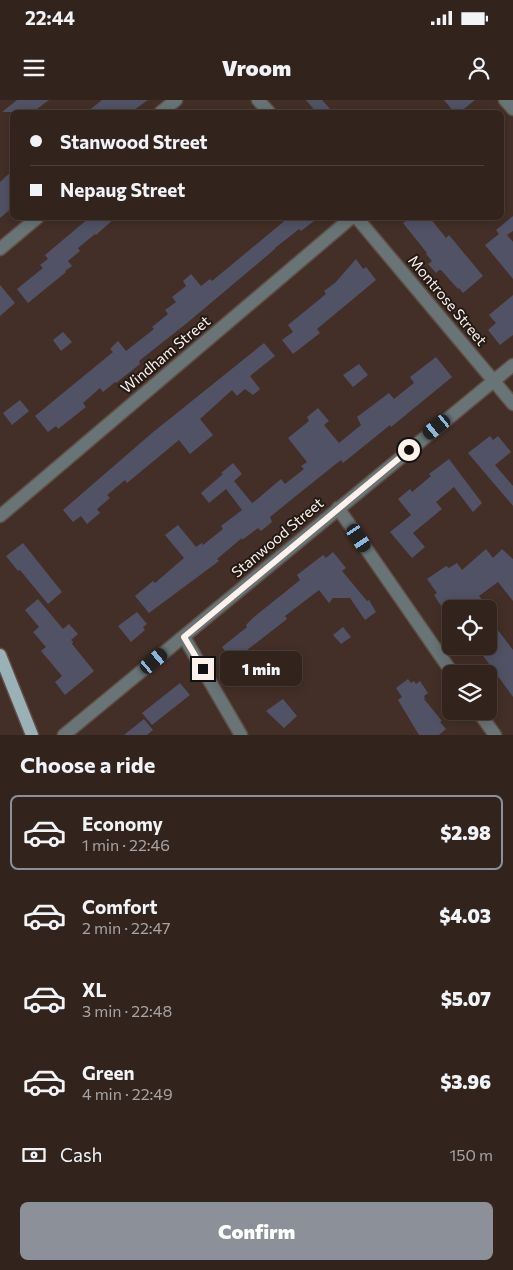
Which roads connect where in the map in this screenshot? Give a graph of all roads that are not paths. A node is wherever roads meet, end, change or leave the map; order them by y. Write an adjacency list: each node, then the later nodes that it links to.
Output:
1 (176, 100): 4 (street)
2 (258, 100): 5 (street)
3 (505, 100): 6 (street)
4 (164, 110)
5 (267, 110)
6 (513, 110)
7 (35, 220): 10 (street)
8 (349, 220): 15 (street, Windham Street)
9 (359, 220): 12 (street, Montrose Street)
10 (0, 249)
11 (513, 365): 12 (street, Stanwood Street)
12 (494, 381): 13 (street, Montrose Street); 14 (street, Stanwood Street)
13 (513, 404)
14 (338, 508): 16 (street, Stanwood Street); 18 (street)
15 (0, 516)
16 (184, 637): 21 (street, Stanwood Street); 22 (street)
17 (0, 655): 20 (main road)
18 (446, 665)
19 (484, 720): 23 (street)
20 (32, 735)
21 (64, 735)
22 (241, 735)
23 (495, 735)

